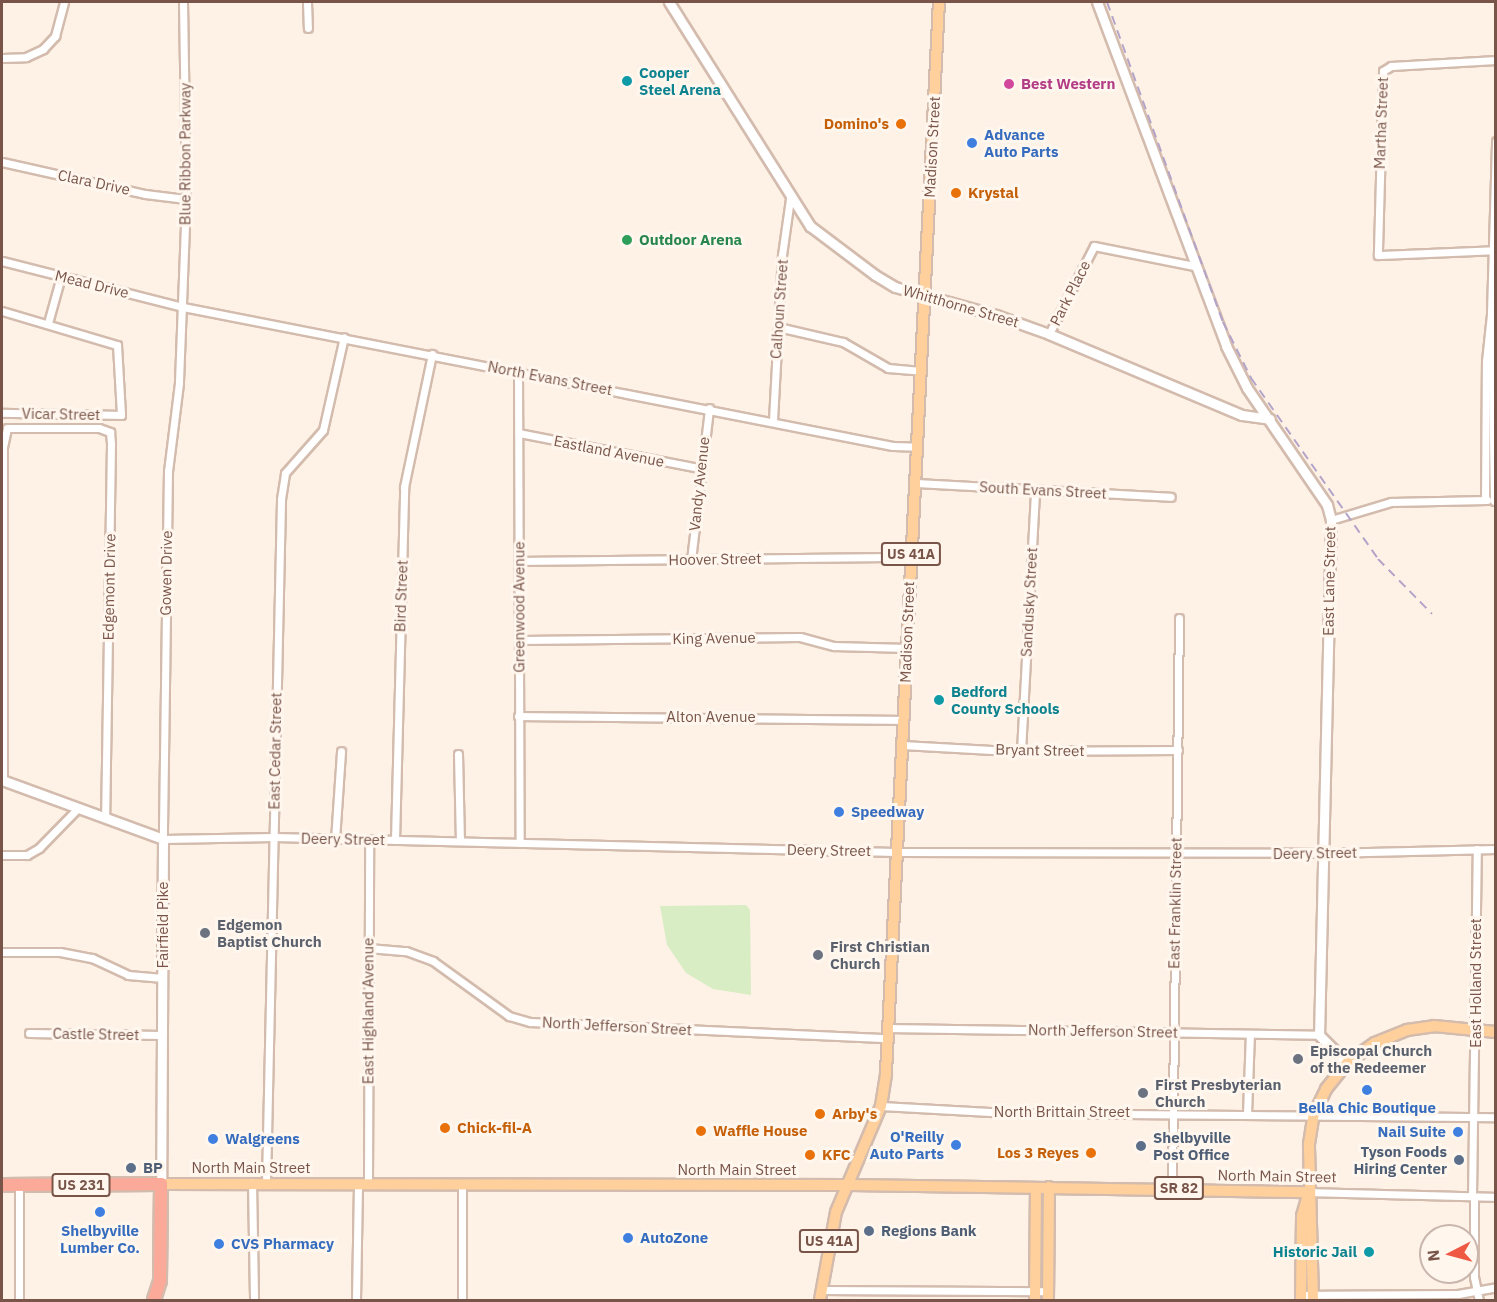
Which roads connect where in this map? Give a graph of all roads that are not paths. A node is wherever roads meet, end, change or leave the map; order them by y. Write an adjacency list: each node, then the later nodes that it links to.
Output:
1 (64, 2): 8 (street)
2 (183, 2): 12 (street, Blue Ribbon Parkway)
3 (307, 2): 7 (street)
4 (669, 2): 13 (street, Whitthorne Street)
5 (939, 2): 18 (main road, Madison Street / US 41A)
6 (1097, 2): 16 (street, East Lane Street)
7 (308, 28)
8 (2, 58)
9 (1496, 60): 14 (street, Martha Street)
10 (1496, 141): 14 (street)
11 (2, 162): 12 (street, Clara Drive)
12 (186, 199): 19 (street, Blue Ribbon Parkway)
13 (790, 199): 18 (street, Whitthorne Street); 23 (street, Calhoun Street)
14 (1494, 251): 21 (street)
15 (2, 261): 17 (street, Mead Drive)
16 (1194, 266): 24 (street, Park Place); 31 (street, East Lane Street)
17 (61, 276): 19 (street, Mead Drive); 22 (street)
18 (925, 296): 24 (street, Whitthorne Street); 27 (main road, Madison Street / US 41A)
19 (183, 307): 25 (street, North Evans Street); 59 (street, Gowen Drive)
20 (2, 310): 22 (street)
21 (1491, 312): 39 (street); 40 (street)
22 (48, 323): 30 (street, Vicar Street)
23 (778, 327): 27 (street); 32 (street, Calhoun Street)
24 (1049, 334): 31 (street, Whitthorne Street)
25 (344, 337): 26 (street, North Evans Street); 58 (street, East Cedar Street)
26 (432, 354): 28 (street, North Evans Street); 62 (street, Bird Street)
27 (921, 370): 34 (main road, Madison Street / US 41A)
28 (518, 372): 29 (street, North Evans Street); 33 (street, Greenwood Avenue)
29 (709, 408): 32 (street, North Evans Street); 35 (street, Vandy Avenue)
30 (2, 413)
31 (1270, 419): 41 (street, East Lane Street)
32 (773, 420): 34 (street, North Evans Street)
33 (519, 433): 35 (street, Eastland Avenue); 44 (street, Greenwood Avenue)
34 (918, 447): 36 (main road, Madison Street / US 41A)
35 (699, 468): 43 (street, Vandy Avenue)
36 (915, 483): 37 (street, South Evans Street); 42 (main road, Madison Street / US 41A)
37 (1035, 489): 38 (street, South Evans Street); 52 (street, Sandusky Street)
38 (1171, 497)
39 (1485, 500): 40 (street); 41 (street)
40 (1495, 501)
41 (1330, 520): 69 (street, East Lane Street)
42 (911, 557): 43 (street, Hoover Street); 47 (main road, Madison Street / US 41A)
43 (691, 560): 44 (street, Hoover Street)
44 (519, 561): 46 (street, Greenwood Avenue)
45 (1179, 618): 51 (street, East Franklin Street)
46 (520, 640): 47 (street, King Avenue); 48 (street, Greenwood Avenue)
47 (907, 648): 49 (main road, Madison Street / US 41A)
48 (518, 716): 49 (street, Alton Avenue); 64 (street, Greenwood Avenue)
49 (904, 720): 50 (main road, Madison Street / US 41A)
50 (902, 745): 52 (street, Bryant Street); 67 (main road, Madison Street / US 41A)
51 (1178, 750): 52 (street, Bryant Street); 68 (street, East Franklin Street)
52 (1021, 751)
53 (341, 752): 60 (street)
54 (458, 754): 63 (street)
55 (2, 781): 56 (street); 57 (street, Edgemont Drive)
56 (77, 809): 57 (street); 70 (street)
57 (105, 817): 59 (street)
58 (274, 837): 59 (street, Deery Street); 60 (street, Deery Street); 90 (street, East Cedar Street)
59 (163, 839): 73 (street, Fairfield Pike)
60 (335, 840): 61 (street, Deery Street)
61 (369, 840): 62 (street, Deery Street); 71 (street, East Highland Avenue)
62 (395, 840): 63 (street, Deery Street)
63 (460, 841): 64 (street, Deery Street)
64 (520, 843): 67 (street, Deery Street)
65 (1477, 849): 66 (street, Deery Street); 69 (street, Deery Street); 74 (street, East Holland Street)
66 (1496, 849)
67 (896, 852): 68 (street, Deery Street); 78 (main road, Madison Street / US 41A)
68 (1175, 852): 69 (street, Deery Street); 75 (street, East Franklin Street)
69 (1325, 854): 81 (street, East Lane Street)
70 (2, 855)
71 (368, 948): 78 (street, North Jefferson Street); 91 (street, East Highland Avenue)
72 (2, 952): 73 (street)
73 (163, 978): 80 (street, Fairfield Pike)
74 (1476, 1029): 76 (main road); 82 (main road); 87 (street, East Holland Street)
75 (1174, 1032): 78 (street, North Jefferson Street); 79 (street, North Jefferson Street); 84 (street, East Franklin Street)
76 (1496, 1032)
77 (29, 1033): 80 (street, Castle Street)
78 (887, 1033): 83 (main road, Madison Street / US 41A)
79 (1250, 1034): 81 (street, North Jefferson Street); 85 (street)
80 (162, 1035): 92 (street, Fairfield Pike)
81 (1319, 1035): 82 (street)
82 (1347, 1064): 86 (main road)
83 (881, 1106): 84 (street, North Brittain Street); 96 (main road, Madison Street / US 41A)
84 (1174, 1112): 85 (street, North Brittain Street); 99 (street, East Franklin Street)
85 (1247, 1114): 86 (street, North Brittain Street)
86 (1314, 1114): 87 (street, North Brittain Street); 100 (main road)
87 (1474, 1117): 88 (street, North Brittain Street); 101 (street, East Holland Street)
88 (1496, 1117)
89 (252, 1182): 90 (main road, North Main Street); 92 (main road, North Main Street); 112 (street)
90 (266, 1183): 91 (main road, North Main Street)
91 (363, 1183): 95 (main road, North Main Street); 113 (street, East Highland Avenue)
92 (161, 1184): 94 (highway, North Main Street / US 231); 111 (highway)
93 (2, 1185): 94 (highway, North Main Street / US 231)
94 (19, 1185): 110 (street)
95 (462, 1185): 96 (main road, North Main Street); 114 (street)
96 (850, 1185): 98 (main road, North Main Street); 105 (main road, US 41A)
97 (1049, 1187): 98 (main road, North Main Street / SR 82); 99 (main road, North Main Street / SR 82); 107 (main road)
98 (1036, 1188): 106 (main road)
99 (1172, 1188): 100 (main road, North Main Street / SR 82)
100 (1309, 1192): 101 (street, North Main Street); 108 (main road); 109 (main road)
101 (1473, 1196): 102 (street, North Main Street); 104 (street, East Holland Street)
102 (1496, 1197)
103 (1496, 1287): 104 (street)
104 (1476, 1291): 109 (street); 115 (street, East Holland Street)
105 (821, 1295): 106 (street)
106 (1035, 1295): 107 (street)
107 (1048, 1296)
108 (1301, 1298): 109 (street)
109 (1313, 1298)
110 (19, 1300)
111 (154, 1300)
112 (254, 1300)
113 (356, 1300)
114 (462, 1300)
115 (1479, 1300)

